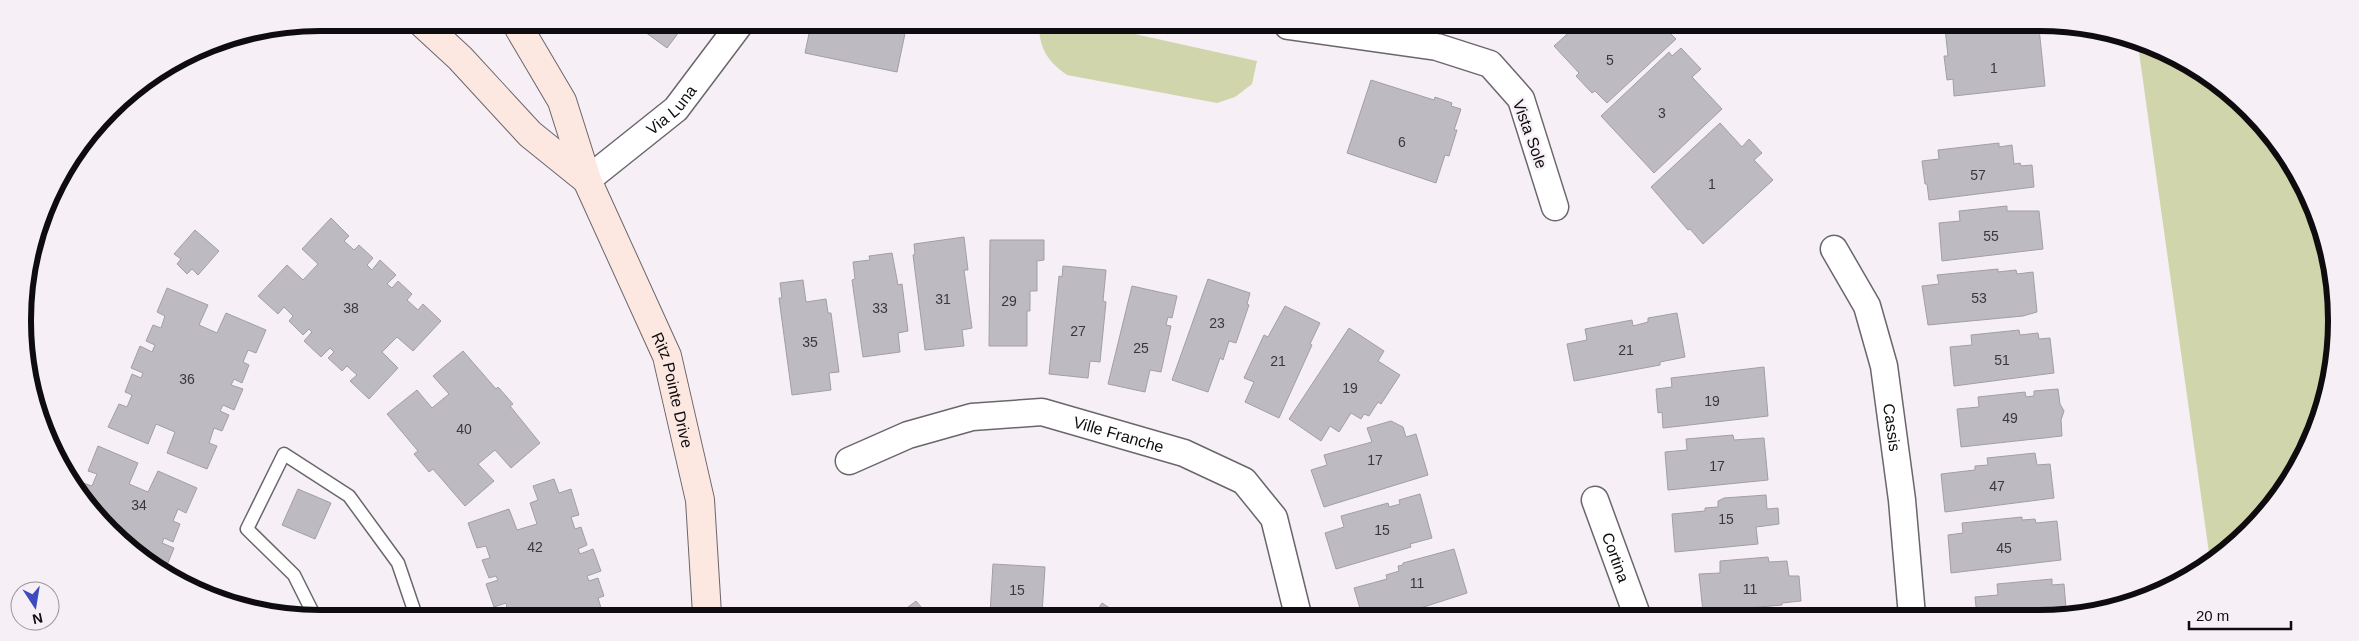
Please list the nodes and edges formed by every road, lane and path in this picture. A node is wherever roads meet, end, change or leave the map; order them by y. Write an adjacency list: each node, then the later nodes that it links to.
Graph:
1 (431, 31): 5 (street, Ritz Pointe Drive)
2 (521, 31): 5 (street, Ritz Pointe Drive)
3 (735, 31): 5 (street, Via Luna)
4 (1323, 31): 6 (street, Vista Sole)
5 (587, 180): 12 (street, Ritz Pointe Drive)
6 (1555, 207)
7 (1834, 249): 15 (street, Cassis)
8 (849, 462): 13 (street, Ville Franche)
9 (1595, 500): 14 (street, Cortina)
10 (311, 610): 11 (lane)
11 (414, 610)
12 (707, 610)
13 (1297, 610)
14 (1634, 610)
15 (1911, 610)

